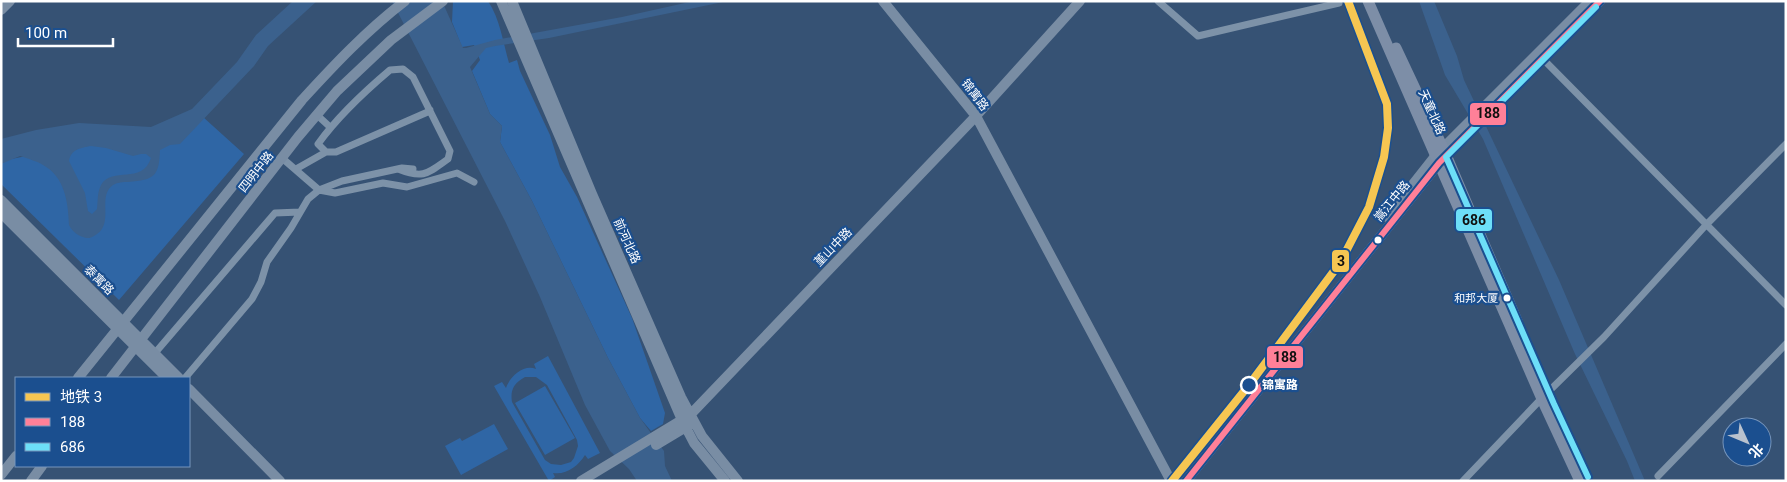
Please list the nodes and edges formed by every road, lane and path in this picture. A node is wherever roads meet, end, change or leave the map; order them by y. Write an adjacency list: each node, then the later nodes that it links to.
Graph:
1 (10, 1): 14 (main road)
2 (405, 1): 35 (main road, 四明中路)
3 (443, 1): 18 (main road, 四明中路)
4 (501, 1): 15 (main road, 前河北路)
5 (512, 1): 15 (main road, 前河北路)
6 (883, 1): 19 (main road, 锦寓路)
7 (1080, 1): 19 (main road, 堇山中路)
8 (1158, 1): 13 (street)
9 (1368, 1): 23 (main road, 天童北路)
10 (1375, 1): 23 (main road)
11 (1590, 1): 16 (main road, 嵩江中路)
12 (1600, 1): 16 (main road, 嵩江中路)
13 (1339, 3)
14 (1, 10)
15 (515, 22): 47 (main road, 前河北路)
16 (1540, 56): 23 (main road, 嵩江中路); 23 (main road, 嵩江中路); 33 (street)
17 (430, 110): 20 (street); 22 (street); 26 (street)
18 (317, 115): 20 (street); 24 (main road, 四明中路)
19 (976, 116): 47 (main road, 堇山中路); 61 (main road, 锦寓路)
20 (330, 127): 22 (street)
21 (1786, 144): 33 (street)
22 (326, 152): 25 (street)
23 (1441, 155): 46 (main road, 天童北路); 62 (main road, 嵩江中路); 63 (main road, 嵩江中路)
24 (282, 158): 25 (street); 36 (main road, 四明中路)
25 (296, 169): 29 (street)
26 (398, 169): 27 (street); 29 (street)
27 (413, 169)
28 (474, 182): 29 (street)
29 (319, 190): 31 (street)
30 (1, 200): 35 (main road, 泰寓路)
31 (300, 212): 38 (street); 43 (street)
32 (1, 213): 35 (main road, 泰寓路)
33 (1706, 225): 34 (street); 46 (street)
34 (1786, 305)
35 (120, 325): 36 (main road, 泰寓路); 39 (main road, 四明中路)
36 (138, 344): 38 (main road, 泰寓路); 40 (main road, 四明中路); 41 (main road, 泰寓路)
37 (1786, 344): 52 (street)
38 (155, 354): 42 (main road, 泰寓路)
39 (79, 377)
40 (112, 377)
41 (166, 377)
42 (178, 377)
43 (186, 377)
44 (190, 389): 56 (main road)
45 (190, 397): 55 (main road)
46 (1547, 397): 53 (main road, 天童北路); 64 (street)
47 (688, 421): 49 (main road, 堇山中路); 59 (main road, 前河北路); 60 (main road, 前河北路)
48 (15, 457): 51 (main road)
49 (616, 464): 57 (main road, 堇山中路); 58 (main road, 堇山中路)
50 (41, 467): 54 (main road)
51 (1, 475)
52 (1658, 476)
53 (1582, 478)
54 (30, 481)
55 (274, 481)
56 (280, 481)
57 (581, 481)
58 (594, 481)
59 (724, 481)
60 (738, 481)
61 (1171, 481)
62 (1179, 481)
63 (1186, 481)
64 (1463, 481)

